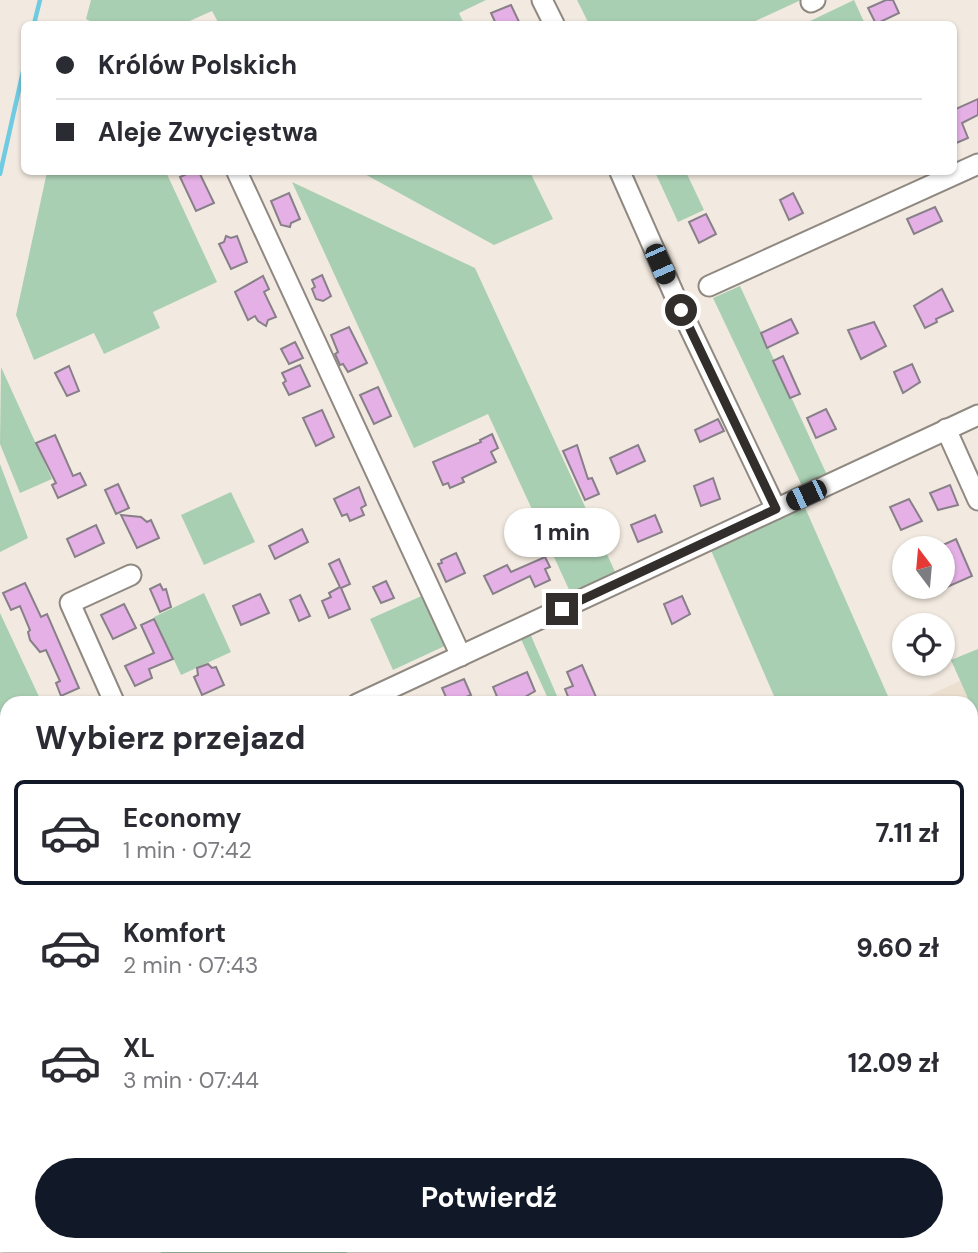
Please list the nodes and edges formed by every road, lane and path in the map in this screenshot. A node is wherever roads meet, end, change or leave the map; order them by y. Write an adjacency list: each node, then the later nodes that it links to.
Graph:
1 (542, 0): 2 (street)
2 (552, 21)
3 (978, 164): 4 (street)
4 (957, 174)
5 (238, 175): 14 (street)
6 (621, 175): 12 (street)
7 (954, 175): 8 (street)
8 (709, 286)
9 (978, 415): 10 (street)
10 (946, 429): 11 (street); 12 (street)
11 (978, 500)
12 (776, 509): 14 (street)
13 (131, 575): 15 (street)
14 (461, 656): 16 (street)
15 (112, 696)
16 (374, 696)

